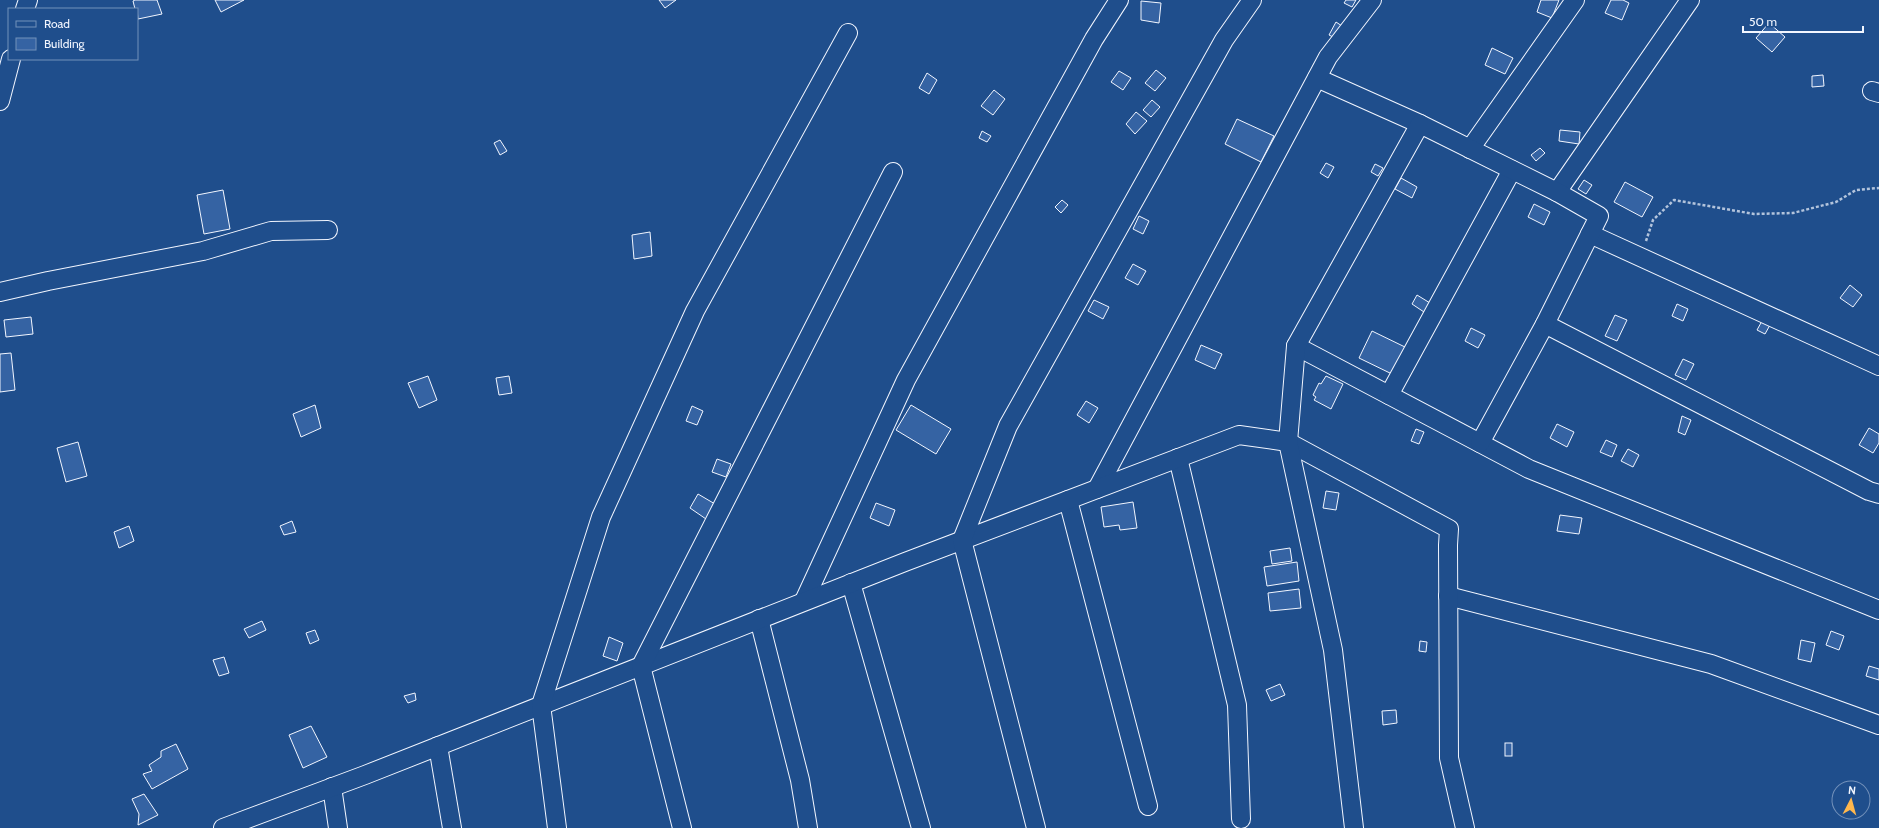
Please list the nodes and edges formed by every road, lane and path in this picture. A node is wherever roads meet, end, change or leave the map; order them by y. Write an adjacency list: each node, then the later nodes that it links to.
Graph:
1 (1118, 0): 33 (street)
2 (1252, 0): 30 (street)
3 (1372, 0): 8 (street)
4 (1575, 0): 11 (street)
5 (1690, 0): 15 (street)
6 (848, 33): 37 (street)
7 (11, 60): 9 (street)
8 (1317, 78): 10 (street); 27 (street)
9 (0, 101)
10 (1420, 124): 11 (street); 21 (street)
11 (1470, 149): 12 (street)
12 (1512, 170): 15 (street); 23 (street)
13 (893, 172): 36 (street)
14 (1879, 188): 18 (path)
15 (1557, 192): 17 (street)
16 (328, 230): 19 (street)
17 (1590, 234): 18 (street); 20 (street)
18 (1641, 256): 22 (street)
19 (0, 292)
20 (1545, 324): 25 (street); 28 (street)
21 (1296, 346): 23 (street); 24 (street)
22 (1879, 366)
23 (1389, 395): 25 (street)
24 (1288, 442): 26 (street); 32 (street); 51 (street)
25 (1480, 443): 34 (street)
26 (1178, 458): 27 (street); 42 (street)
27 (1097, 488): 29 (street)
28 (1879, 494)
29 (1068, 500): 30 (street); 41 (street)
30 (962, 540): 31 (street); 50 (street)
31 (851, 583): 33 (street); 49 (street)
32 (1448, 596): 38 (street); 52 (street)
33 (804, 601): 35 (street)
34 (1879, 610)
35 (759, 619): 36 (street); 48 (street)
36 (641, 666): 37 (street); 47 (street)
37 (541, 705): 39 (street); 46 (street)
38 (1879, 725)
39 (438, 746): 40 (street); 45 (street)
40 (332, 787): 43 (street); 44 (street)
41 (1148, 806)
42 (1241, 819)
43 (223, 828)
44 (338, 828)
45 (452, 828)
46 (557, 828)
47 (682, 828)
48 (808, 828)
49 (921, 828)
50 (1036, 828)
51 (1354, 828)
52 (1466, 828)

